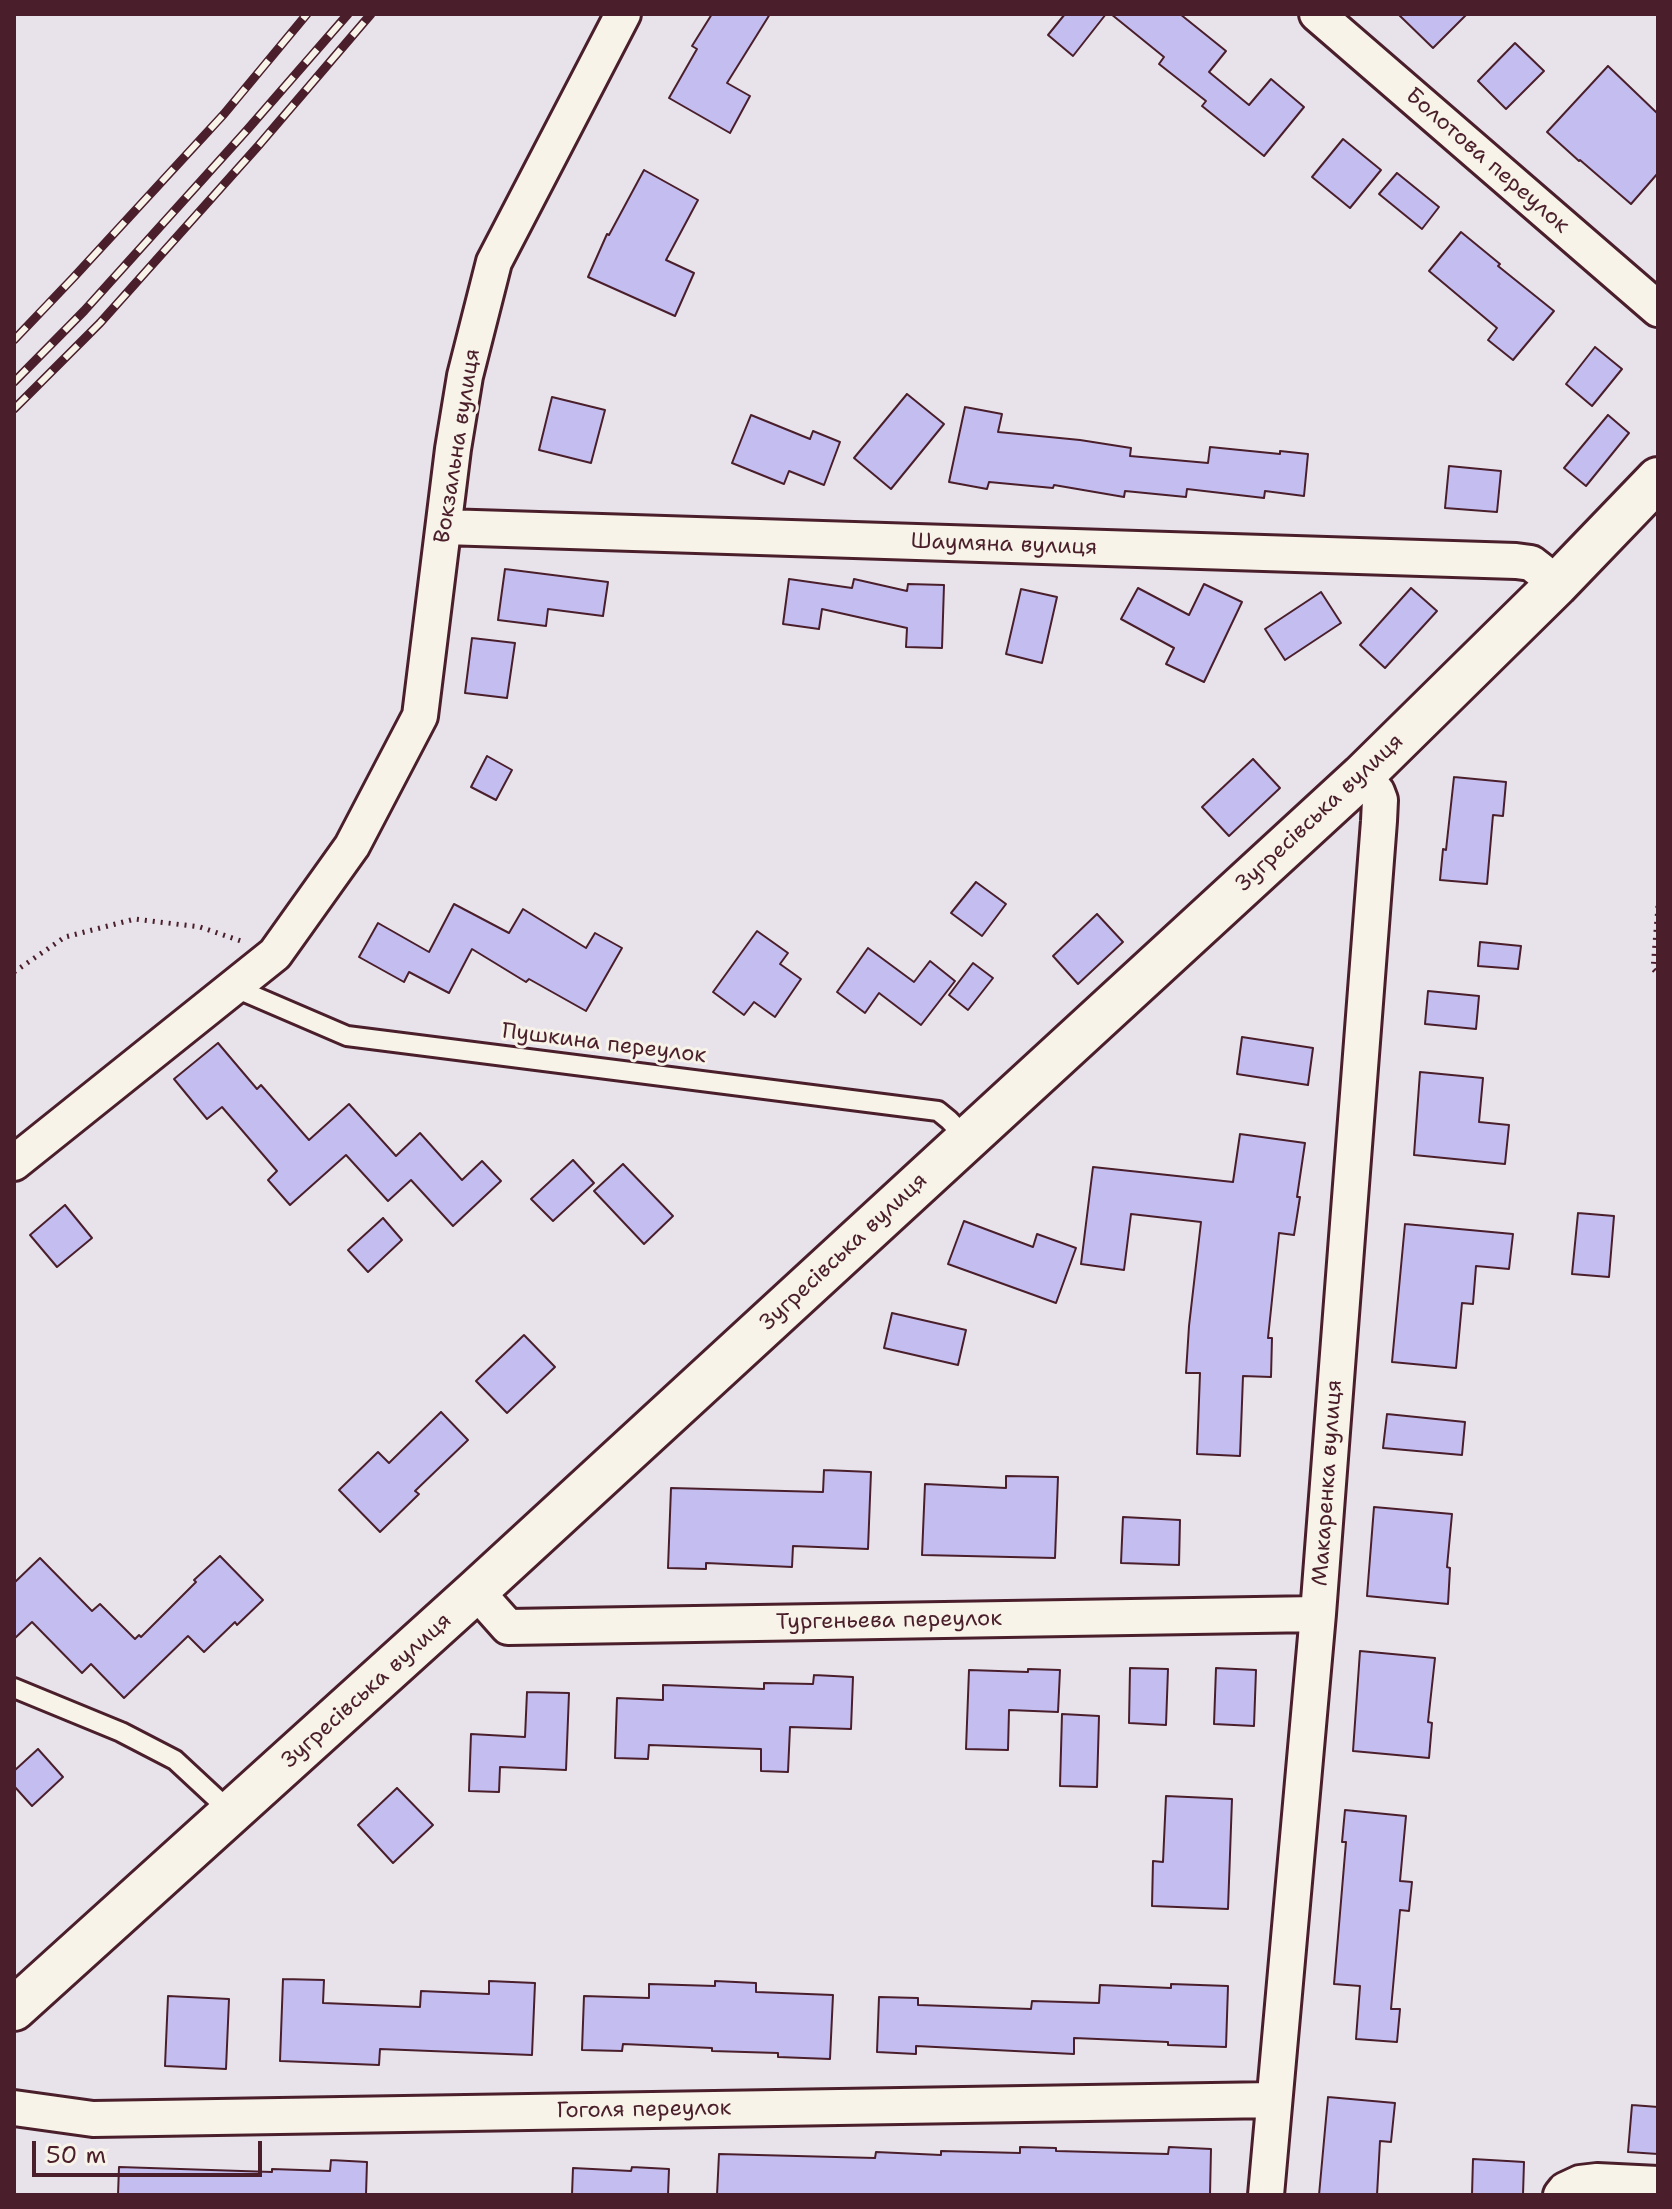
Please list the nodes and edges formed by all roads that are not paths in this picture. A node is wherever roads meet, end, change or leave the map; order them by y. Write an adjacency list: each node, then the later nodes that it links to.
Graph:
1 (623, 14): 5 (street, Вокзальна вулиця)
2 (1317, 14): 3 (street, Болотова переулок)
3 (1658, 309)
4 (1656, 487): 6 (street, Зугресівська вулиця)
5 (444, 527): 6 (street, Шаумяна вулиця); 8 (street, Вокзальна вулиця)
6 (1556, 585): 7 (street, Зугресівська вулиця)
7 (1362, 776): 9 (street, Зугресівська вулиця); 12 (street, Макаренка вулиця)
8 (233, 987): 9 (lane, Пушкина переулок); 10 (street, Вокзальна вулиця)
9 (967, 1139): 11 (street, Зугресівська вулиця)
10 (14, 1163)
11 (476, 1591): 12 (street, Тургеньева переулок); 14 (street, Зугресівська вулиця)
12 (1318, 1614): 16 (street, Макаренка вулиця)
13 (14, 1688): 14 (lane)
14 (232, 1813): 15 (street, Зугресівська вулиця)
15 (14, 2009)
16 (1274, 2100): 17 (street, Гоголя переулок); 19 (street, Макаренка вулиця)
17 (14, 2108)
18 (1658, 2184): 20 (street)
19 (1266, 2195)
20 (1561, 2195)

